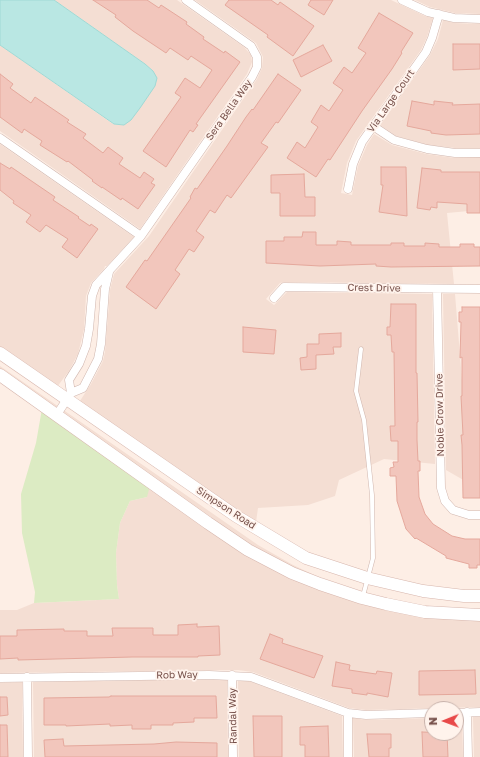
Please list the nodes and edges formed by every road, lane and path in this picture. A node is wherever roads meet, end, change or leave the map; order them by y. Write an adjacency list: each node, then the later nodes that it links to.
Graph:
1 (186, 0): 9 (street, Sera Bella Way)
2 (402, 0): 3 (street)
3 (439, 14): 4 (street); 5 (street, Via Large Court)
4 (480, 19)
5 (373, 126): 7 (street); 8 (street, Via Large Court)
6 (0, 138): 9 (street)
7 (480, 152)
8 (348, 189)
9 (141, 236): 10 (street, Sera Bella Way)
10 (109, 272): 17 (street, Sera Bella Way); 17 (street, Sera Bella Way)
11 (437, 289): 12 (street, Crest Drive); 13 (street, Crest Drive); 19 (street, Noble Crow Drive)
12 (480, 289)
13 (274, 298)
14 (361, 349): 20 (lane)
15 (0, 353): 17 (main road, Simpson Road)
16 (0, 375): 18 (main road)
17 (69, 396): 18 (street, Sera Bella Way); 20 (main road, Simpson Road)
18 (56, 416): 22 (main road)
19 (480, 515)
20 (367, 578): 21 (main road, Simpson Road); 22 (lane)
21 (480, 596)
22 (362, 598): 23 (main road)
23 (480, 615)
24 (232, 675): 25 (street, Rob Way); 30 (street, Rob Way); 33 (street, Randal Way)
25 (27, 677): 26 (street, Rob Way); 32 (street)
26 (0, 678)
27 (464, 712): 28 (street)
28 (467, 712): 29 (street); 35 (street)
29 (480, 712)
30 (348, 713): 31 (street, Rob Way); 34 (street)
31 (424, 713)
32 (28, 757)
33 (233, 757)
34 (348, 757)
35 (468, 757)

